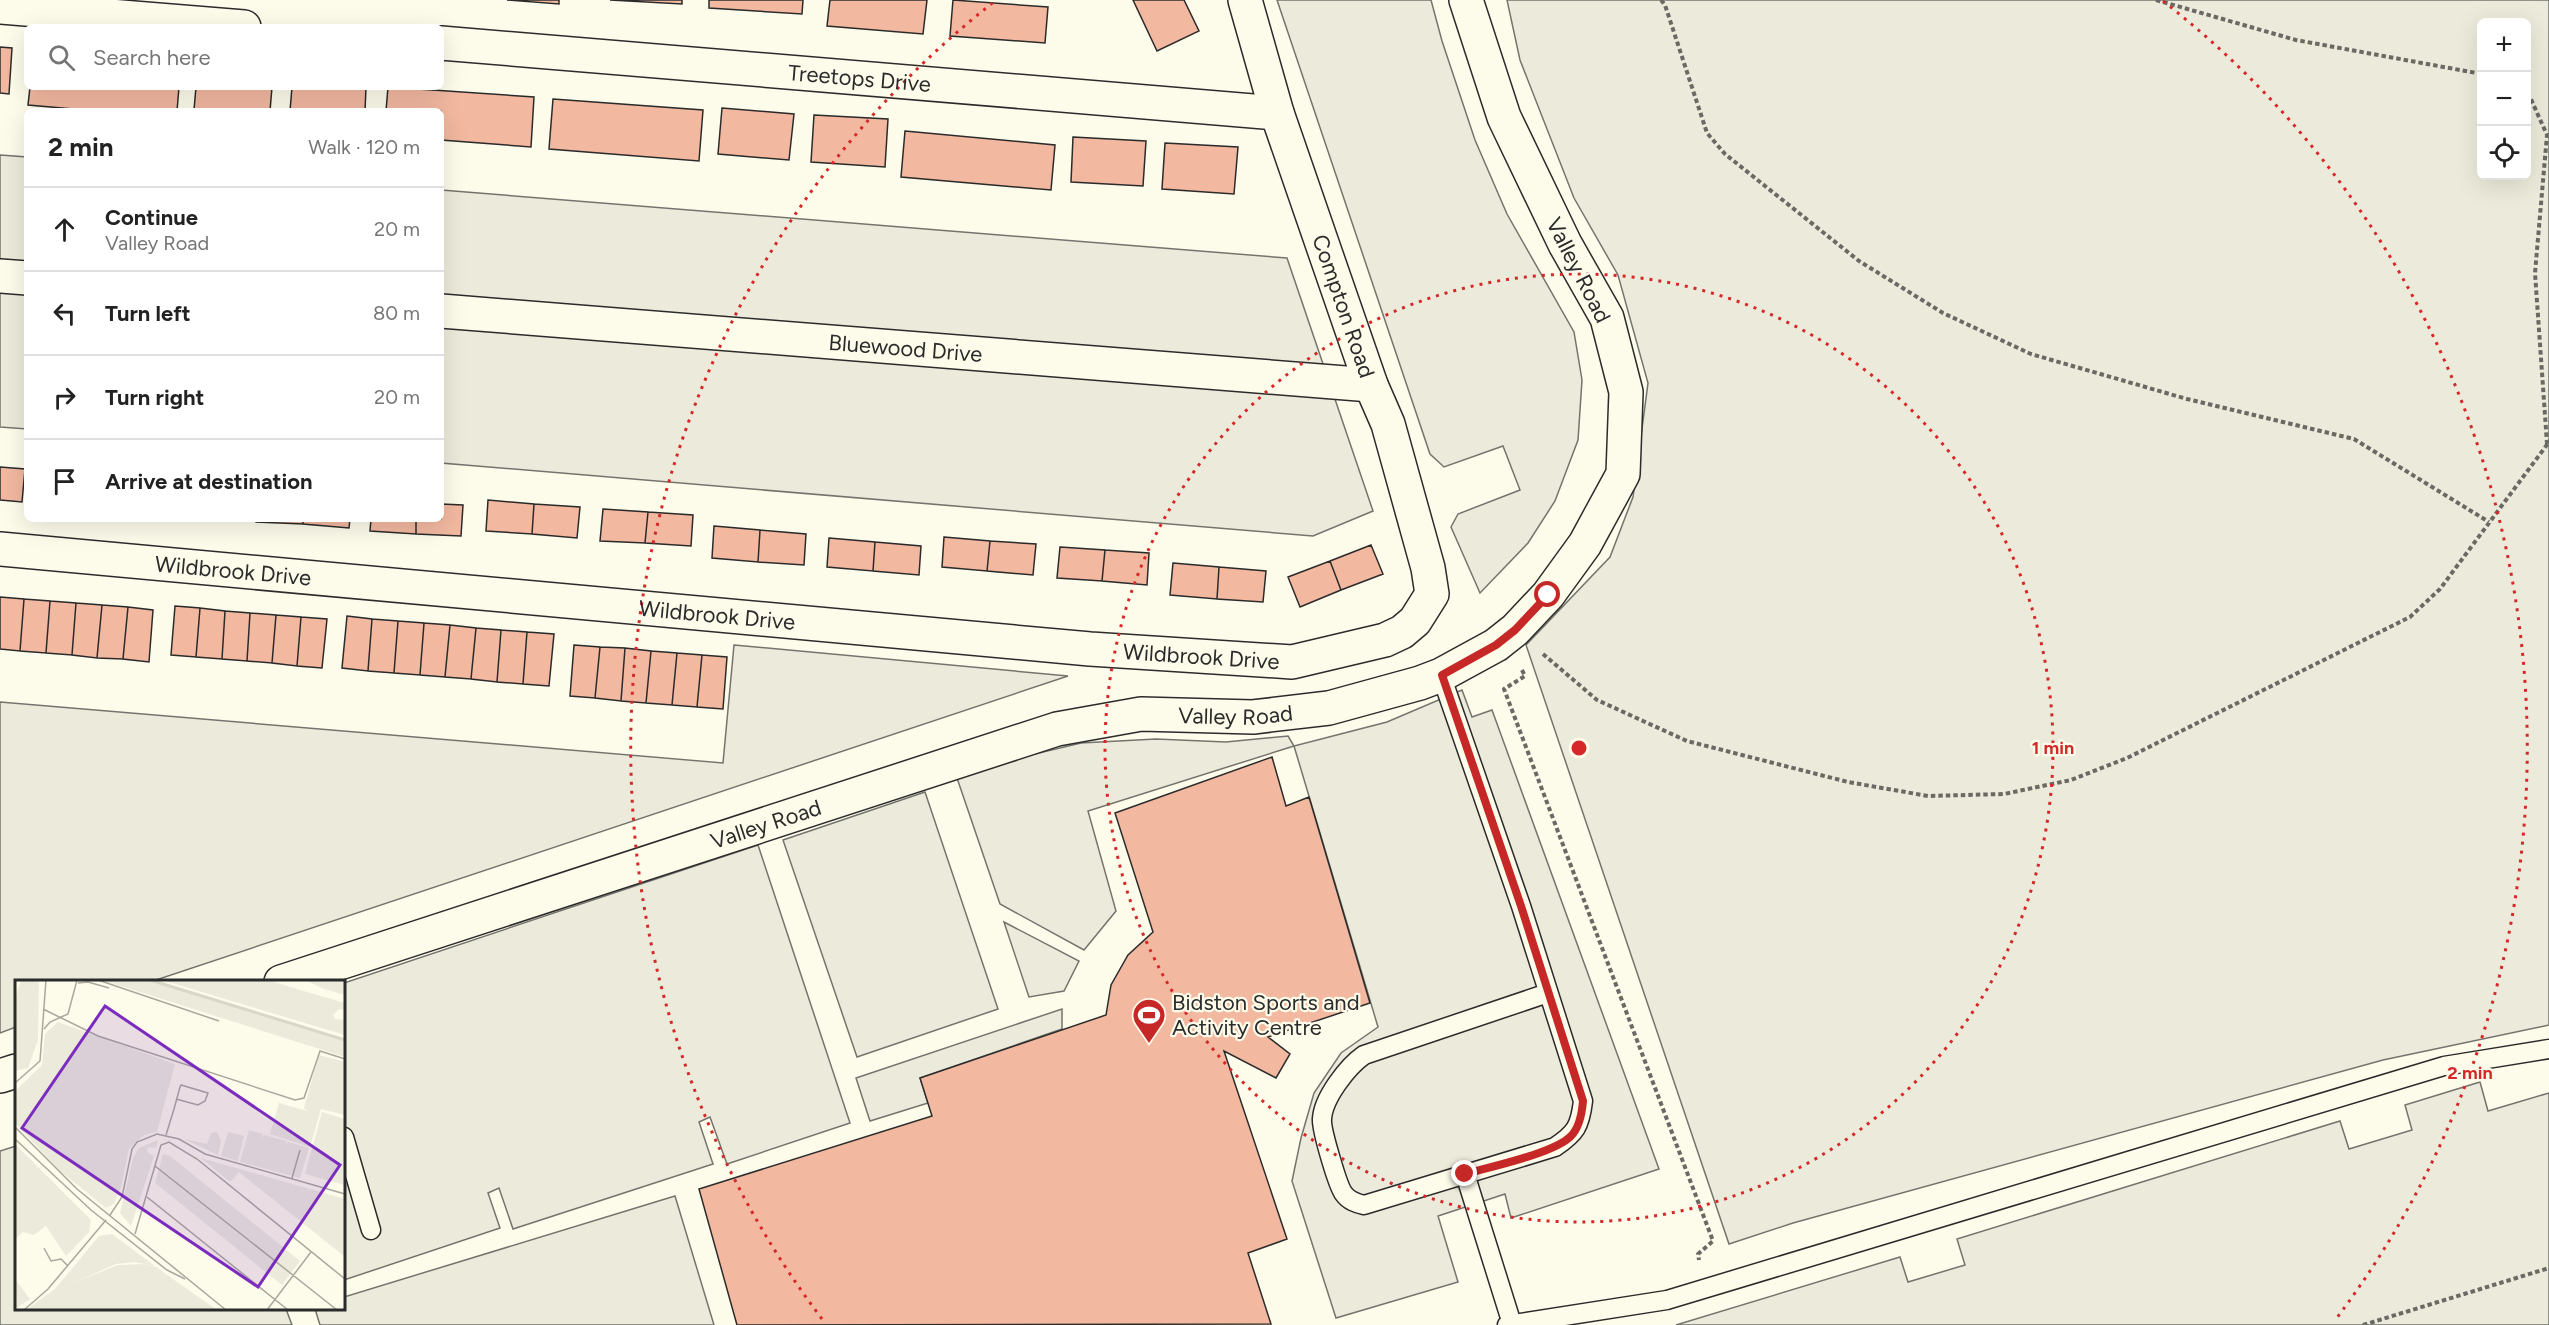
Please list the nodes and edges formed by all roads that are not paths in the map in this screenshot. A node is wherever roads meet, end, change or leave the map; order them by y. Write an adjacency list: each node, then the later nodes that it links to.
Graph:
1 (1245, 0): 6 (street, Compton Road)
2 (1466, 0): 13 (street, Valley Road)
3 (0, 7): 4 (street)
4 (207, 24)
5 (444, 43): 6 (street, Treetops Drive)
6 (1277, 113): 10 (street, Compton Road)
7 (0, 276): 8 (street)
8 (24, 278)
9 (444, 311): 10 (street, Bluewood Drive)
10 (1371, 385): 12 (street, Compton Road)
11 (0, 549): 12 (street, Wildbrook Drive)
12 (1423, 610)
13 (1442, 675): 14 (street, Valley Road); 15 (lane)
14 (288, 980)
15 (1548, 993): 20 (lane); 20 (lane)
16 (2549, 1049): 22 (lane)
17 (15, 1071): 18 (street)
18 (0, 1076)
19 (345, 1140): 21 (lane)
20 (1465, 1174): 22 (lane)
21 (371, 1230)
22 (1509, 1324)

